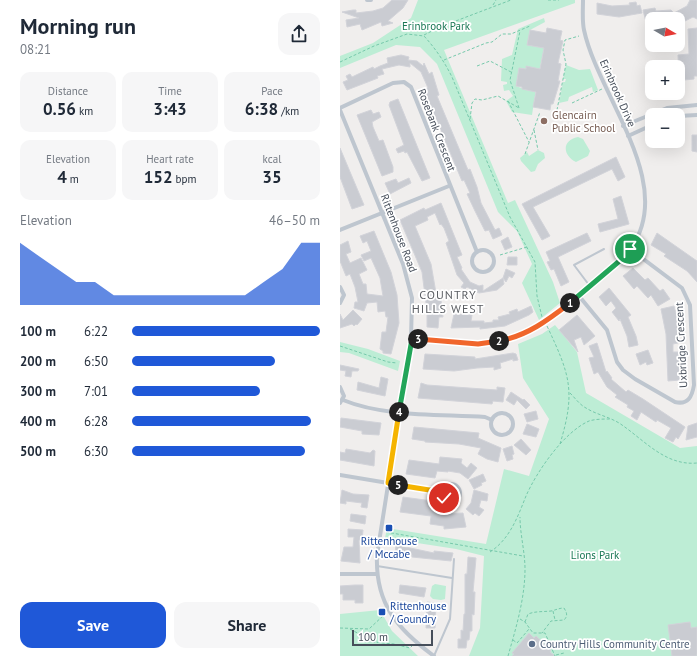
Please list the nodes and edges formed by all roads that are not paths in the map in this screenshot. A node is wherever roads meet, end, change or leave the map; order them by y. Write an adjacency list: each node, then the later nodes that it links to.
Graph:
1 (367, 0): 2 (street)
2 (371, 0)
3 (583, 0): 9 (street, Erinbrook Drive)
4 (697, 105): 5 (street)
5 (675, 106): 9 (street)
6 (340, 109): 12 (street, Rosebank Crescent); 13 (street, Rittenhouse Road)
7 (697, 115): 8 (street)
8 (685, 116)
9 (623, 126): 11 (street, Erinbrook Drive)
10 (645, 128): 11 (street)
11 (628, 136): 16 (street, Erinbrook Drive)
12 (449, 186): 13 (street, Rosebank Crescent); 17 (street)
13 (382, 212): 14 (street, Rosebank Crescent); 22 (street, Rittenhouse Road)
14 (340, 230)
15 (604, 249): 18 (lane)
16 (630, 249): 18 (street, Erinbrook Drive); 20 (street, Uxbridge Crescent)
17 (477, 252): 17 (street)
18 (590, 286): 20 (street, Erinbrook Drive)
19 (340, 287): 21 (street)
20 (579, 296): 22 (street, Erinbrook Drive)
21 (340, 303)
22 (412, 339): 25 (street, Rittenhouse Road)
23 (340, 388): 24 (street)
24 (341, 402): 25 (street)
25 (399, 411): 26 (street); 28 (street, Rittenhouse Road)
26 (492, 420): 26 (street)
27 (340, 475): 28 (street)
28 (388, 483): 29 (street); 31 (street, Rittenhouse Road)
29 (442, 492): 29 (street)
30 (454, 559): 34 (lane)
31 (376, 566): 33 (street, Rittenhouse Road); 34 (lane)
32 (340, 574): 33 (street)
33 (377, 574): 35 (street, Rittenhouse Road)
34 (453, 578): 35 (lane)
35 (434, 656)

